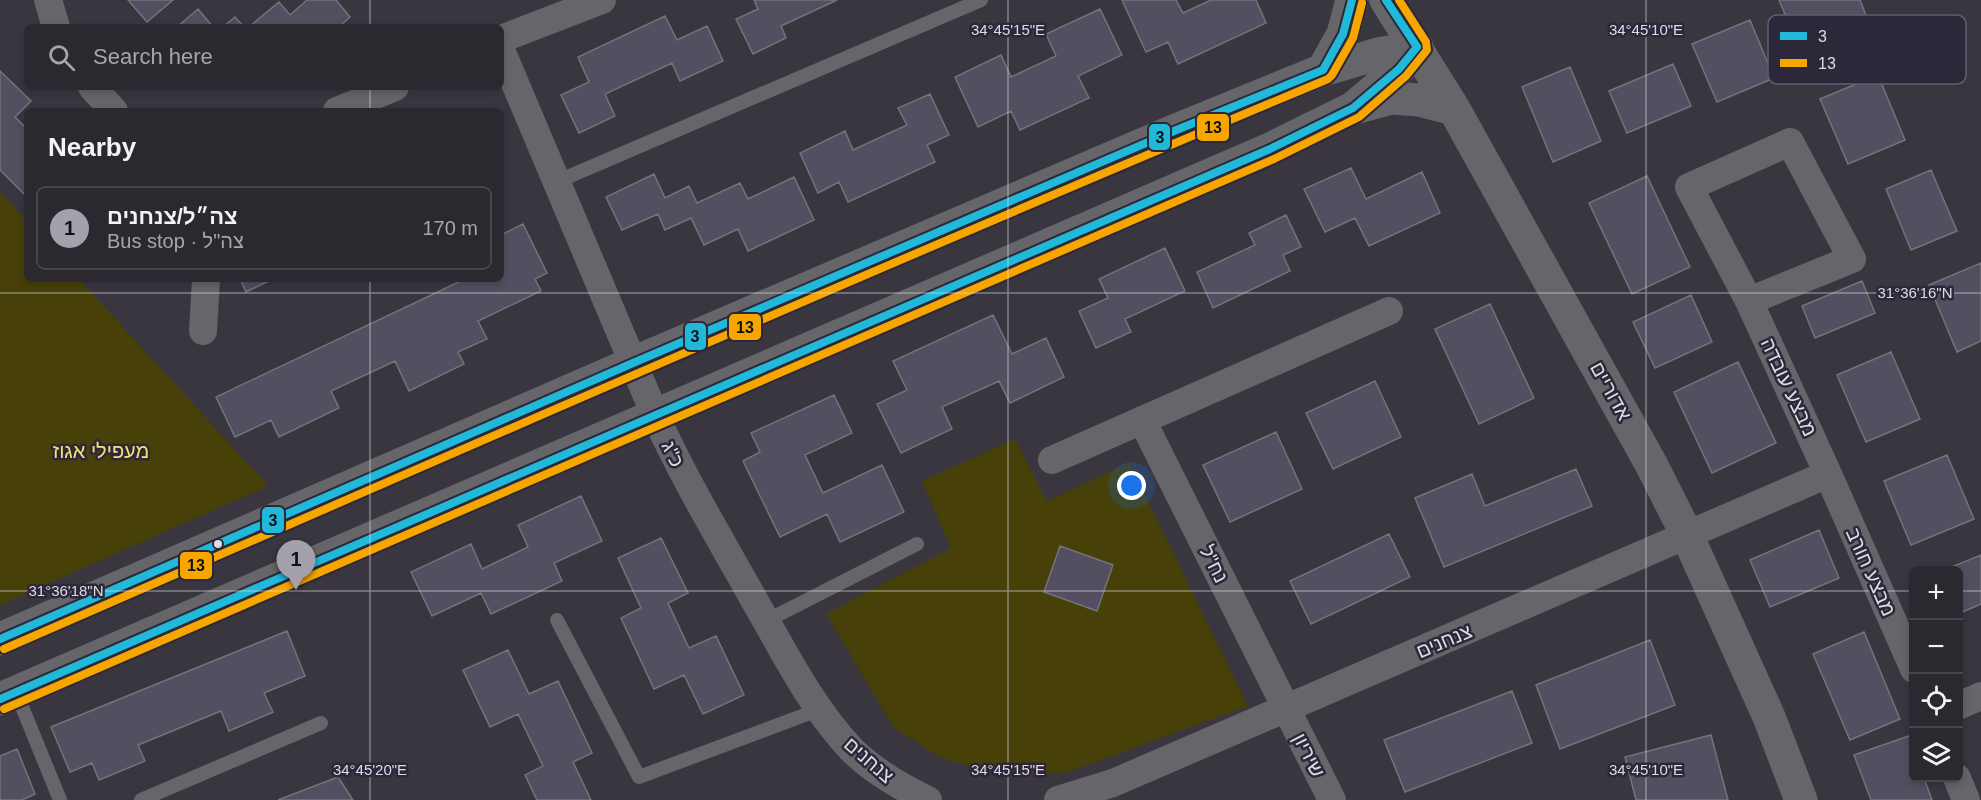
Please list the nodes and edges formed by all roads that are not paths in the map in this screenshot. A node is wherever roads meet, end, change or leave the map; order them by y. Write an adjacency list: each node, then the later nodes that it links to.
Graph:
1 (48, 0): 6 (street)
2 (602, 0): 7 (street)
3 (981, 0): 17 (lane)
4 (1352, 0): 10 (street)
5 (1386, 0): 8 (street, אדוריים)
6 (55, 24)
7 (504, 38)
8 (1417, 47): 10 (street); 15 (street); 16 (street, אדוריים)
9 (504, 57): 17 (street, כ"ג)
10 (1323, 70): 22 (street)
11 (95, 90): 13 (street)
12 (388, 90): 14 (street)
13 (111, 108)
14 (344, 108)
15 (1353, 108): 16 (street); 23 (street)
16 (1454, 109): 27 (street, אדוריים)
17 (556, 182): 22 (street, כ"ג)
18 (206, 282): 21 (street)
19 (1749, 301): 19 (street, מבצע עובדה); 26 (street, מבצע עובדה)
20 (1389, 311): 24 (street)
21 (203, 331)
22 (633, 363): 23 (street, כ"ג); 31 (street)
23 (655, 416): 30 (street, כ"ג); 33 (street)
24 (1142, 420): 25 (street); 36 (street, נח"ל)
25 (1052, 460)
26 (1828, 474): 27 (street, צנחנים); 32 (street, מבצע חורב)
27 (1687, 535): 36 (street, צנחנים); 45 (street, אדוריים)
28 (917, 544): 30 (lane)
29 (557, 620): 37 (lane)
30 (766, 621): 37 (street, כ"ג)
31 (0, 639)
32 (1909, 658)
33 (8, 696): 40 (lane)
34 (1981, 696): 35 (street)
35 (1963, 704)
36 (1286, 709): 43 (street, צנחנים); 44 (street, שיריון)
37 (818, 710): 42 (street, צנחנים)
38 (321, 723): 41 (lane)
39 (1959, 782): 46 (street)
40 (60, 800)
41 (141, 800)
42 (928, 800)
43 (1058, 800)
44 (1332, 800)
45 (1800, 800)
46 (1966, 800)

